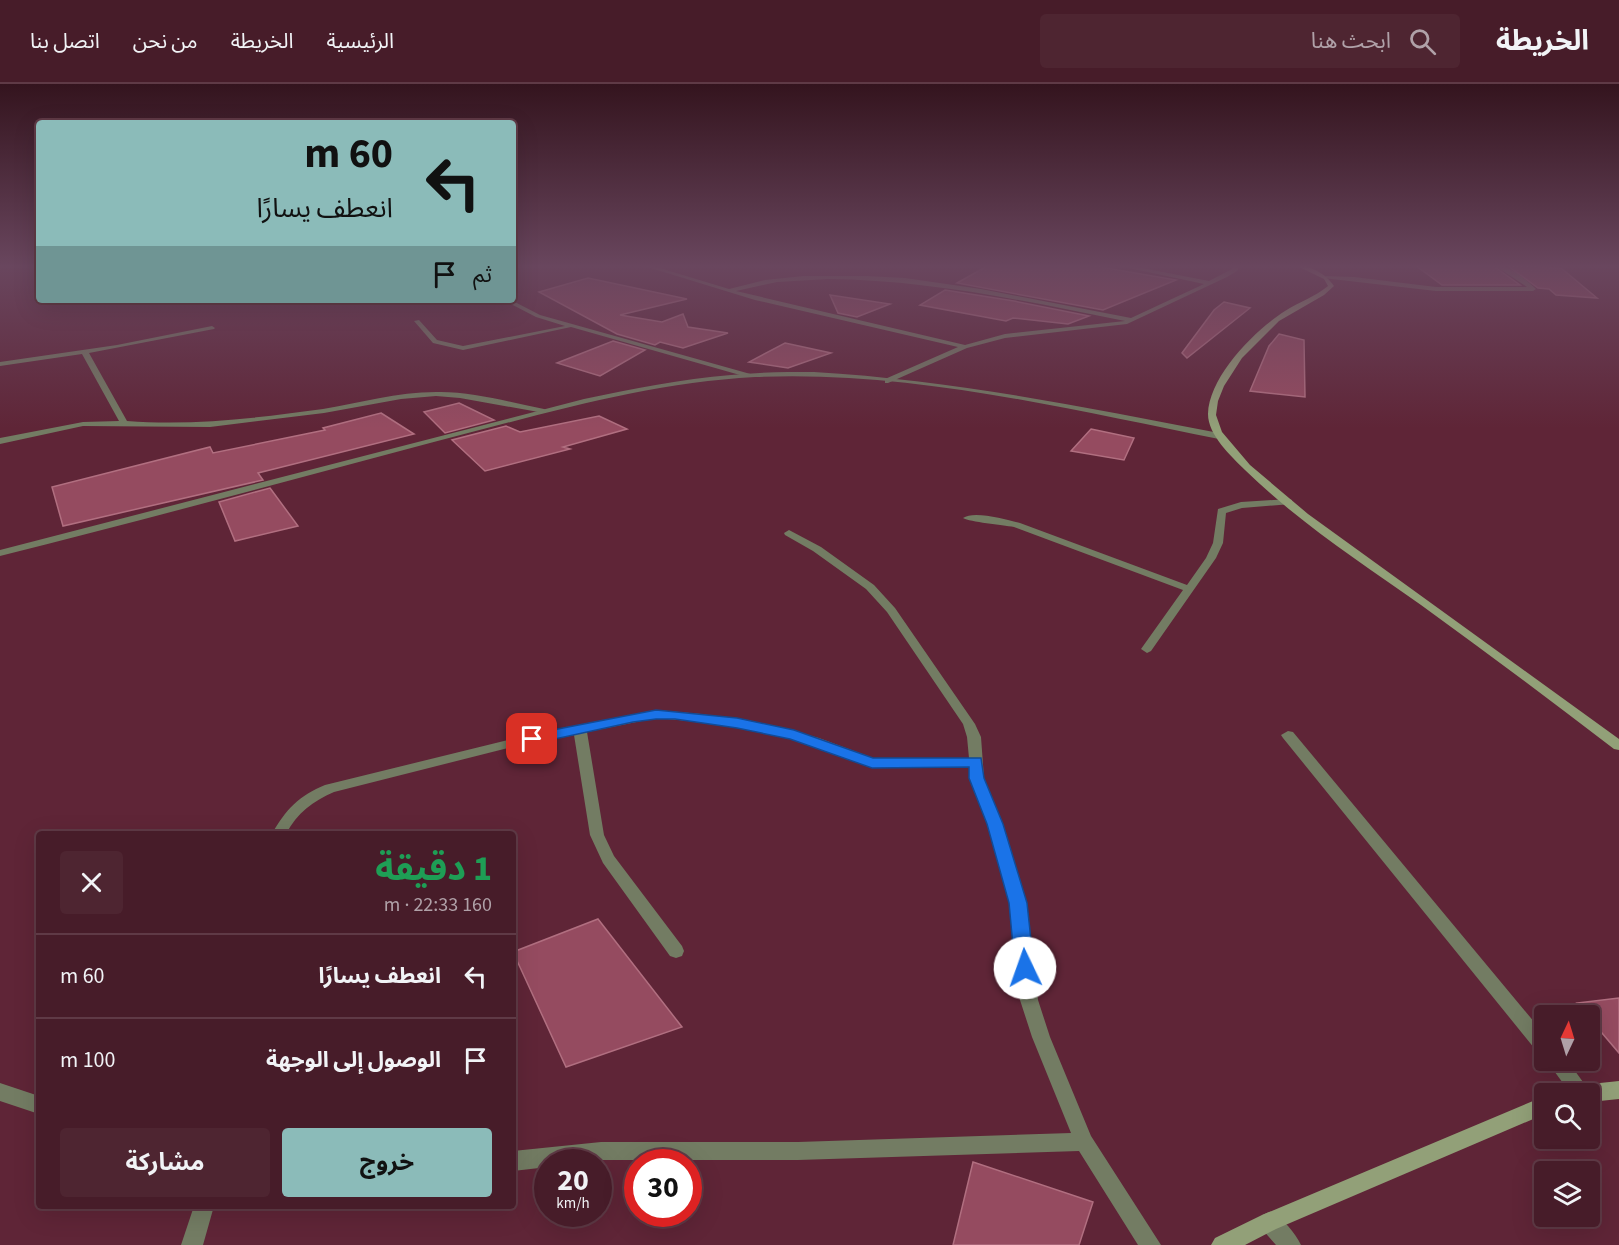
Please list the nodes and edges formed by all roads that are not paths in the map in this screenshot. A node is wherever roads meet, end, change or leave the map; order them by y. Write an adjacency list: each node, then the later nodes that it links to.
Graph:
1 (548, 319): 7 (street)
2 (847, 319): 9 (street)
3 (1128, 319): 5 (street)
4 (1278, 319): 16 (main road)
5 (1132, 320): 9 (street)
6 (417, 321): 7 (street)
7 (574, 327): 12 (street)
8 (212, 328): 10 (street)
9 (965, 347): 13 (street)
10 (84, 351): 11 (street); 15 (street)
11 (0, 364)
12 (750, 375): 13 (street); 14 (street)
13 (888, 381): 16 (street)
14 (544, 411): 15 (street); 21 (street)
15 (124, 423): 17 (street)
16 (1219, 436): 18 (main road)
17 (0, 441)
18 (1289, 502): 22 (street); 26 (main road)
19 (968, 518): 22 (street)
20 (789, 533): 27 (street)
21 (0, 553)
22 (1188, 590): 23 (street)
23 (1146, 649)
24 (580, 729): 27 (street); 28 (street); 29 (street)
25 (1288, 735): 30 (street)
26 (1619, 746)
27 (976, 762): 38 (street)
28 (280, 831)
29 (676, 951)
30 (1534, 1035)
31 (1564, 1071): 32 (street)
32 (1574, 1083)
33 (1619, 1090): 35 (main road)
34 (0, 1092): 36 (street)
35 (1600, 1092)
36 (36, 1104)
37 (1534, 1110): 41 (main road)
38 (1084, 1142): 39 (street); 43 (street)
39 (516, 1161)
40 (206, 1209): 42 (street)
41 (1269, 1222): 44 (main road); 45 (street)
42 (192, 1245)
43 (1150, 1245)
44 (1221, 1245)
45 (1290, 1245)

